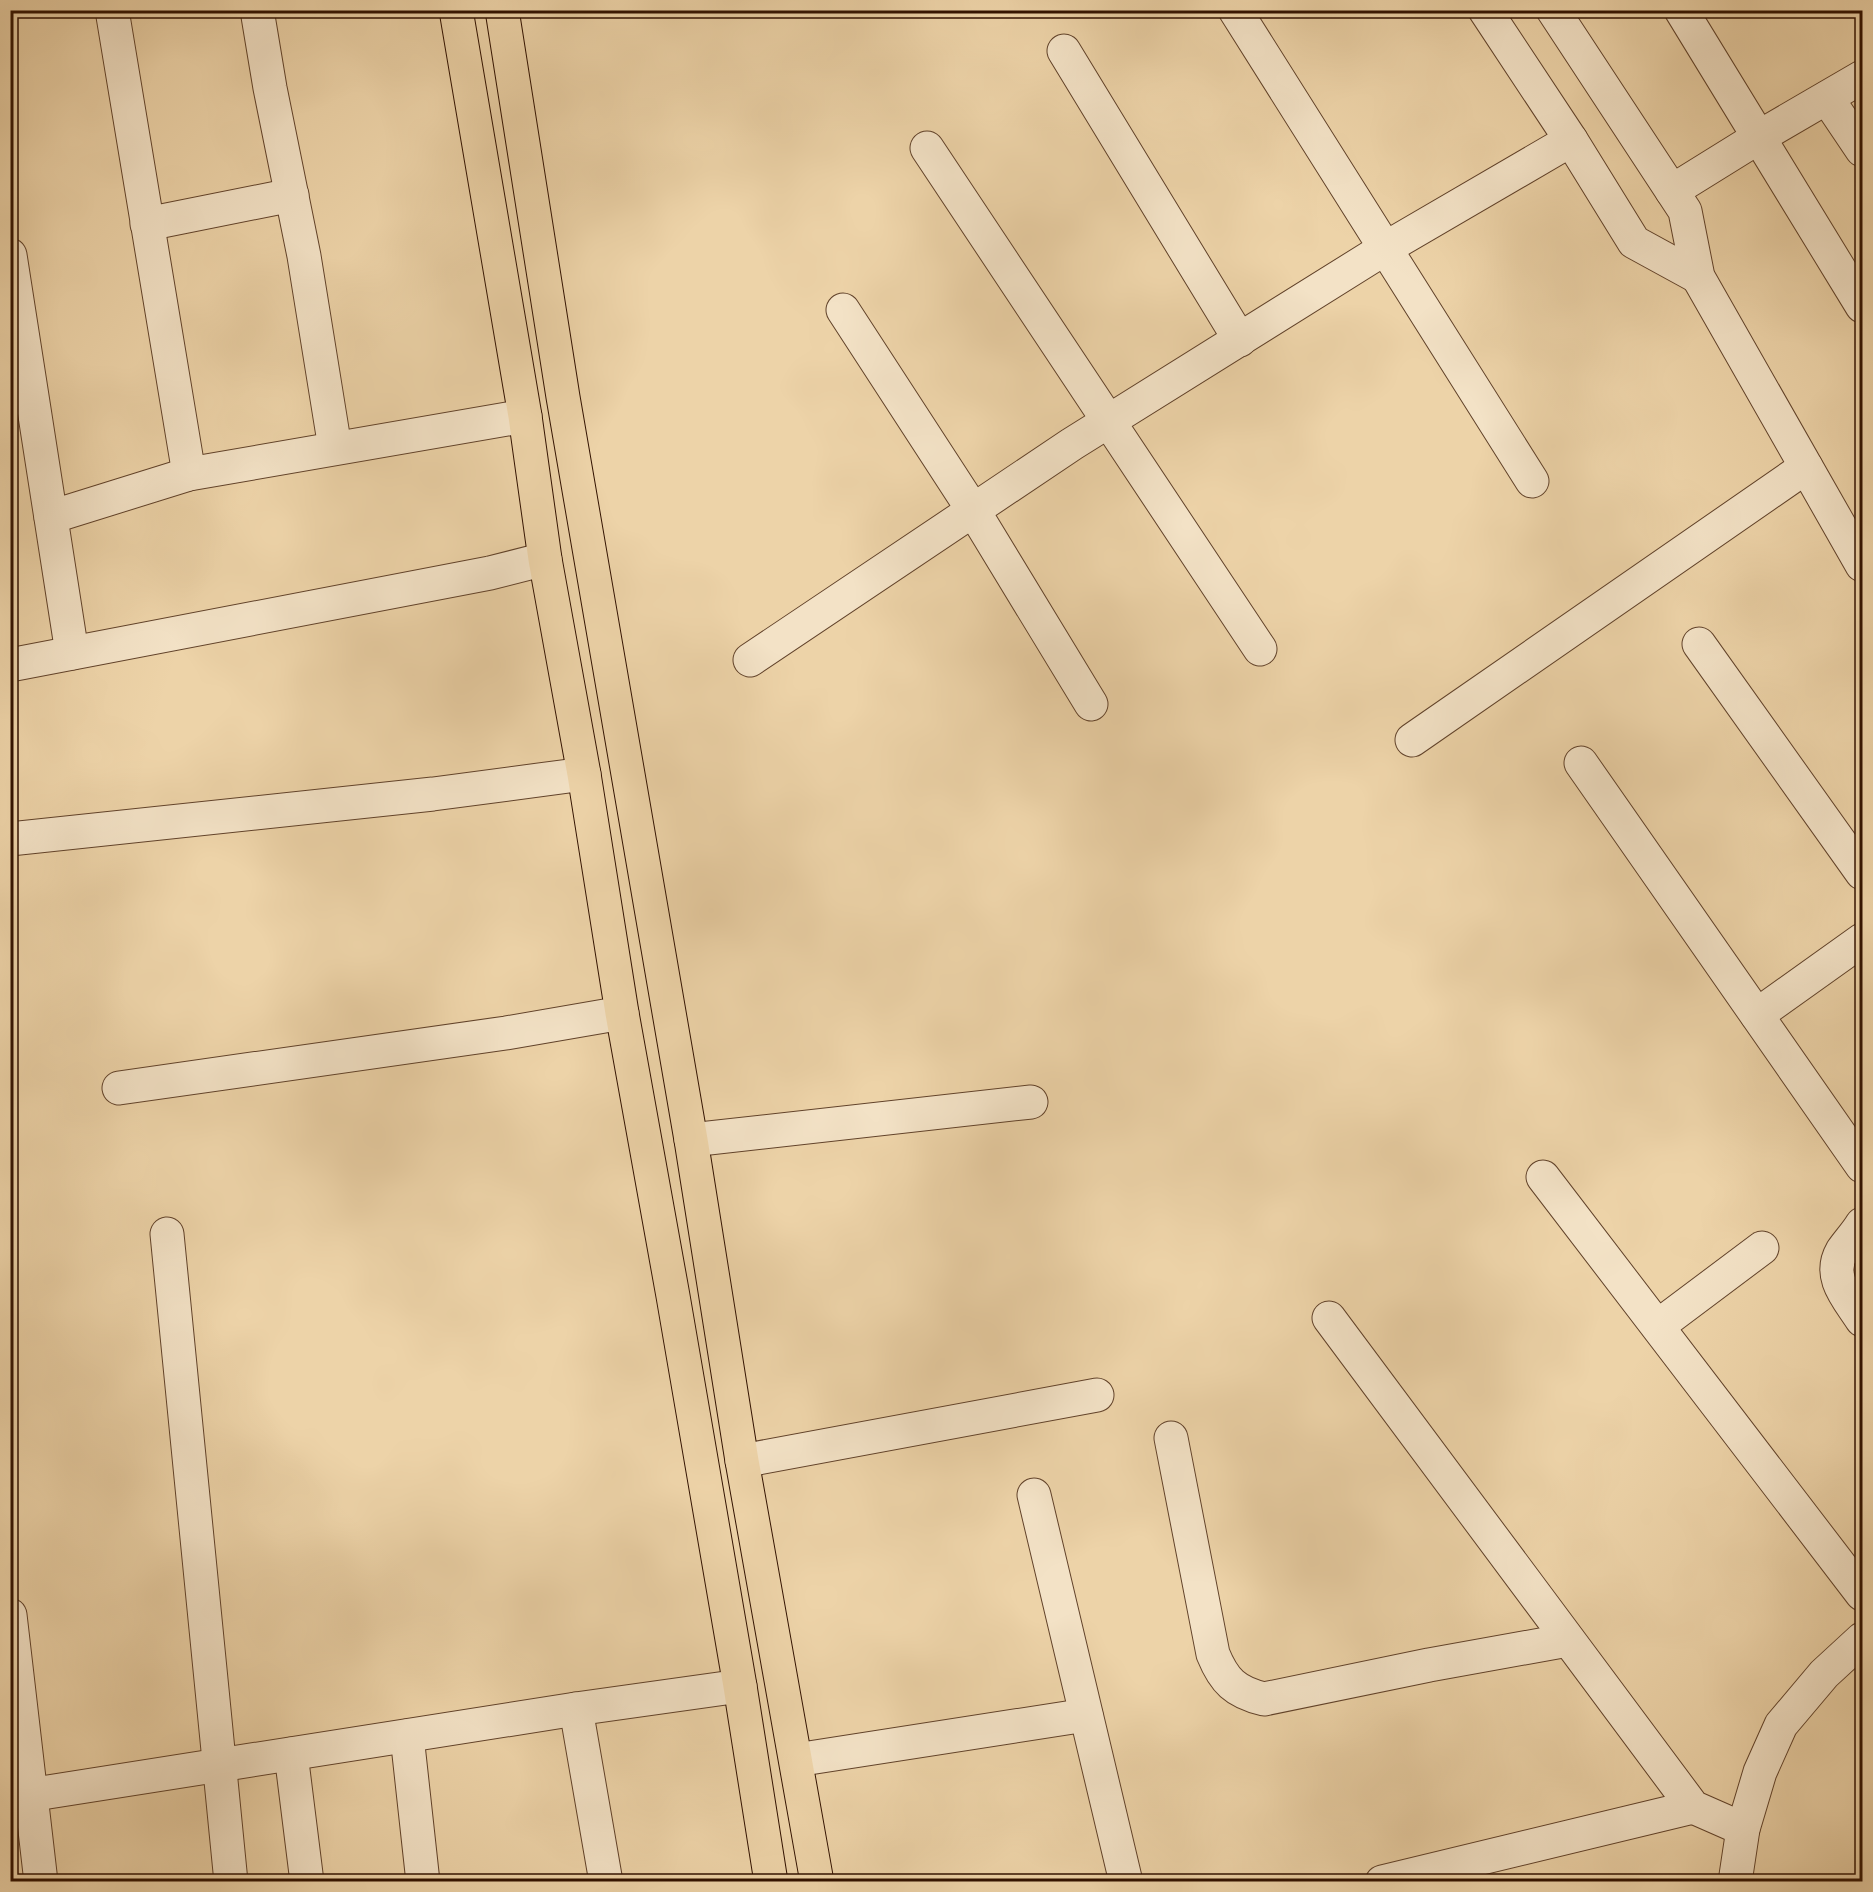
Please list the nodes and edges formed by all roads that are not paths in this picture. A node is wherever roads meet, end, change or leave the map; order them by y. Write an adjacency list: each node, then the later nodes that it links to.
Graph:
1 (112, 10): 18 (street)
2 (257, 10): 17 (street)
3 (456, 10): 25 (main road)
4 (502, 10): 51 (main road)
5 (1235, 10): 19 (street)
6 (1485, 10): 13 (street)
7 (1553, 10): 16 (street)
8 (1681, 10): 12 (street)
9 (1064, 51): 24 (street)
10 (1863, 77): 11 (street)
11 (1827, 98): 12 (street); 15 (street)
12 (1759, 137): 16 (street); 22 (street)
13 (1572, 141): 19 (street); 21 (street)
14 (927, 148): 26 (street)
15 (1863, 150)
16 (1672, 191): 21 (street)
17 (292, 195): 18 (street); 27 (street)
18 (147, 224): 29 (street)
19 (1384, 249): 24 (street); 30 (street)
20 (10, 255): 32 (street)
21 (1698, 277): 28 (street)
22 (1863, 306)
23 (843, 310): 31 (street)
24 (1240, 340): 26 (street)
25 (525, 416): 27 (street); 33 (main road)
26 (1108, 421): 31 (street); 36 (street)
27 (335, 448): 29 (street)
28 (1806, 467): 34 (street); 41 (street)
29 (189, 474): 32 (street)
30 (1532, 481)
31 (973, 510): 38 (street); 40 (street)
32 (51, 517): 37 (street)
33 (545, 559): 37 (street); 43 (main road)
34 (1862, 564)
35 (1699, 644): 45 (street)
36 (1260, 649)
37 (72, 653): 39 (street)
38 (750, 660)
39 (10, 665)
40 (1091, 704)
41 (1412, 740)
42 (1581, 763): 48 (street)
43 (584, 774): 44 (street); 47 (main road)
44 (10, 839)
45 (1863, 873)
46 (1863, 940): 48 (street)
47 (622, 1013): 49 (street); 68 (main road)
48 (1757, 1015): 52 (street)
49 (119, 1088)
50 (1030, 1102): 51 (street)
51 (691, 1140): 62 (main road)
52 (1863, 1166)
53 (1543, 1177): 59 (street)
54 (1863, 1224): 58 (street)
55 (167, 1234): 74 (street)
56 (1762, 1248): 59 (street)
57 (1329, 1318): 67 (street)
58 (1863, 1320)
59 (1658, 1326): 64 (street)
60 (1097, 1395): 62 (street)
61 (1170, 1438): 67 (street)
62 (742, 1461): 73 (main road)
63 (1034, 1495): 70 (street)
64 (1863, 1594)
65 (10, 1615): 75 (street)
66 (1863, 1639): 77 (street)
67 (1568, 1640): 76 (street)
68 (740, 1686): 69 (street); 83 (main road)
69 (576, 1709): 71 (street); 82 (street)
70 (1086, 1715): 73 (street); 85 (street)
71 (407, 1736): 72 (street); 81 (street)
72 (291, 1754): 74 (street); 80 (street)
73 (796, 1760): 84 (main road)
74 (219, 1766): 75 (street); 79 (street)
75 (21, 1797): 78 (street)
76 (1693, 1807): 77 (street); 86 (street)
77 (1743, 1829): 87 (street)
78 (41, 1881)
79 (231, 1881)
80 (307, 1881)
81 (423, 1881)
82 (606, 1881)
83 (771, 1881)
84 (817, 1881)
85 (1126, 1881)
86 (1382, 1881)
87 (1734, 1881)

